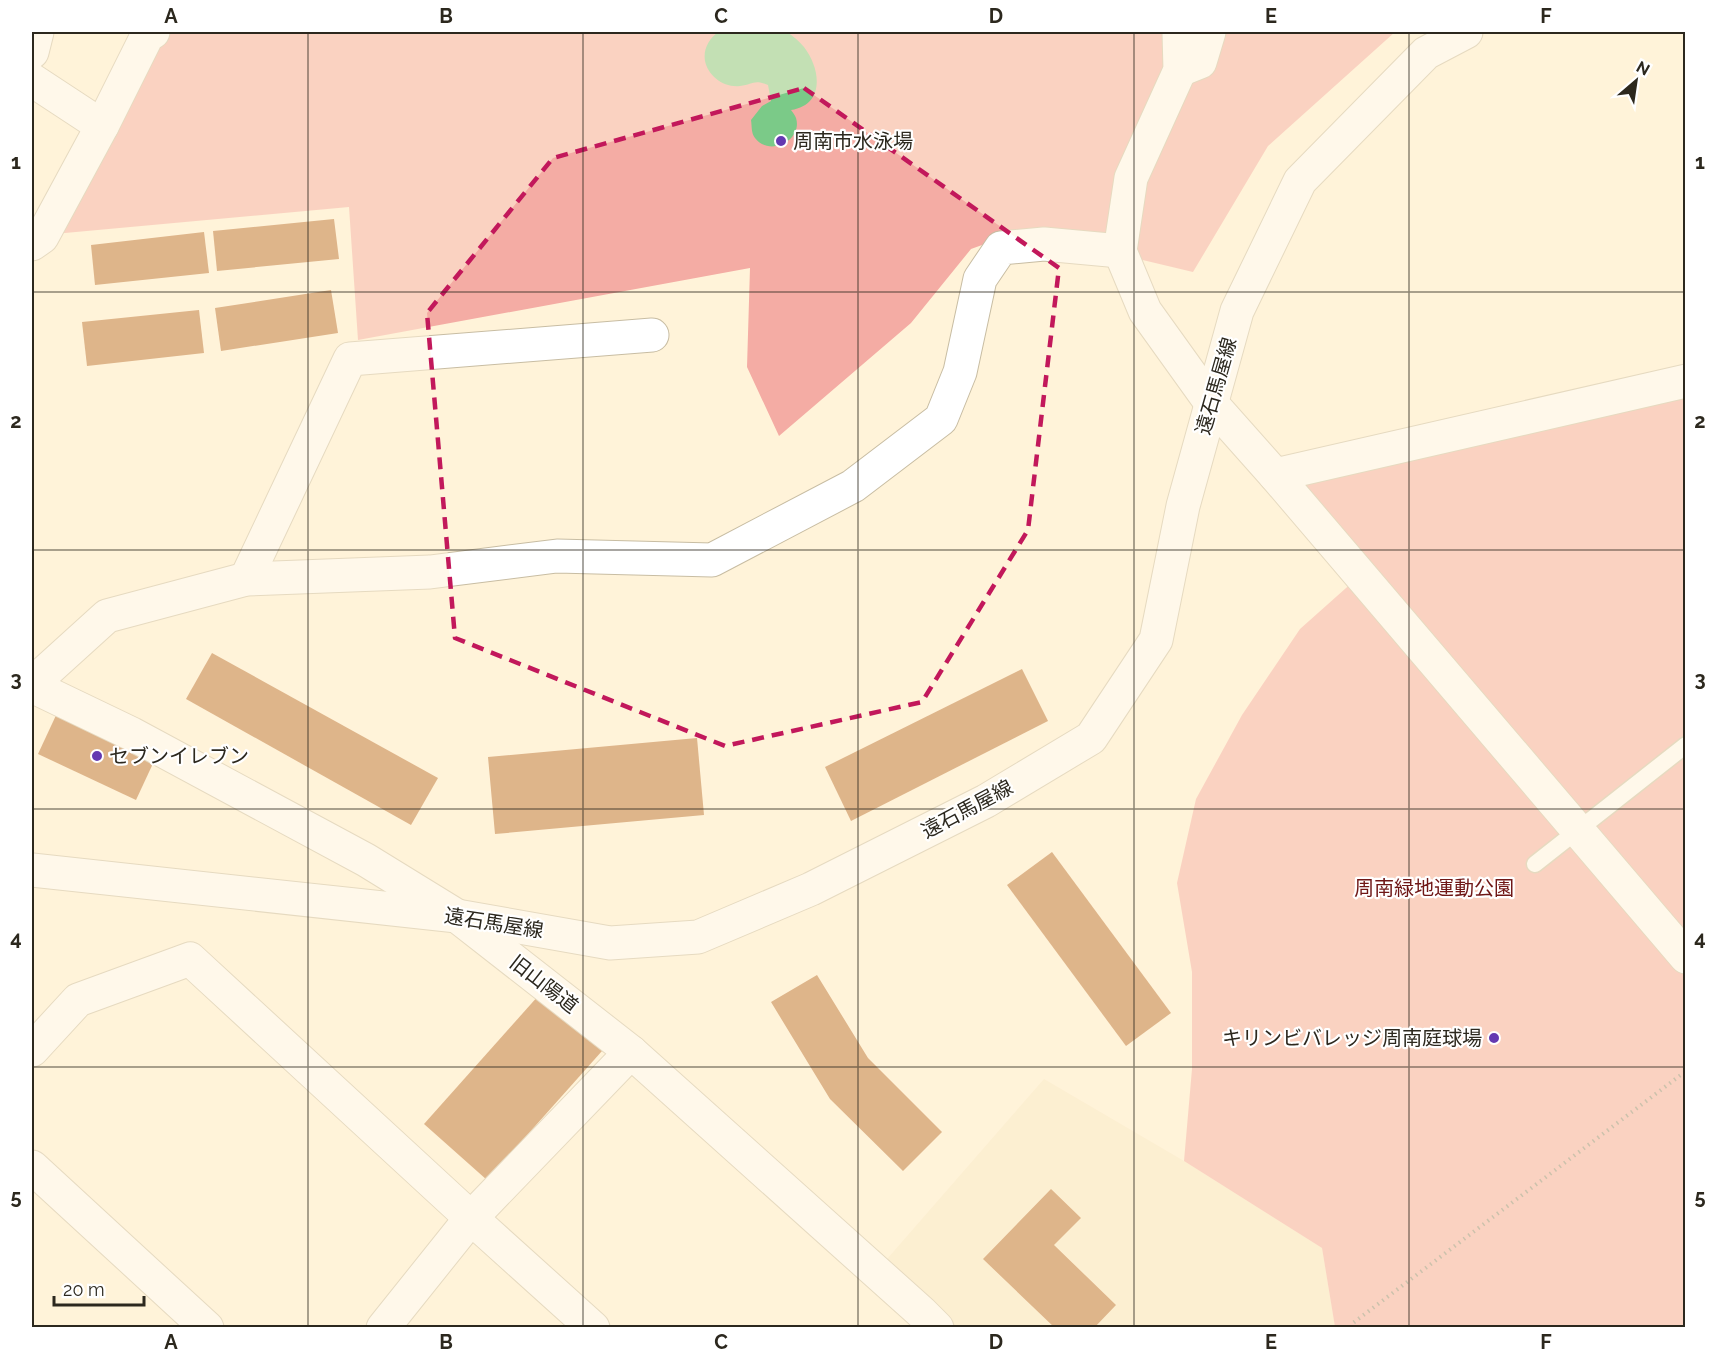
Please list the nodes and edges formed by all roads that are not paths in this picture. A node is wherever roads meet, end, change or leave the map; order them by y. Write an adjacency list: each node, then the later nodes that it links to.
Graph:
1 (37, 32): 6 (street)
2 (153, 32): 9 (street)
3 (1179, 32): 7 (street)
4 (1209, 32): 7 (street)
5 (1466, 32): 14 (street, 遠石馬屋線)
6 (32, 52)
7 (1180, 70): 11 (street)
8 (32, 80): 9 (street)
9 (102, 126): 10 (street)
10 (32, 244)
11 (1120, 251): 14 (street); 16 (street)
12 (652, 335): 16 (street)
13 (1686, 381): 15 (street)
14 (1212, 403): 15 (street); 22 (street, 遠石馬屋線)
15 (1275, 474): 19 (street)
16 (246, 579): 17 (street)
17 (32, 685): 22 (street, 旧山陽道)
18 (1686, 745): 19 (lane)
19 (1576, 830): 20 (lane); 23 (street)
20 (1535, 864)
21 (32, 870): 22 (street, 遠石馬屋線)
22 (457, 916): 25 (street, 旧山陽道)
23 (1686, 957)
24 (32, 1050): 27 (street)
25 (631, 1052): 27 (street); 31 (street, 旧山陽道)
26 (32, 1167): 28 (street)
27 (471, 1218): 29 (street); 30 (street)
28 (207, 1328)
29 (383, 1328)
30 (593, 1328)
31 (937, 1328)

